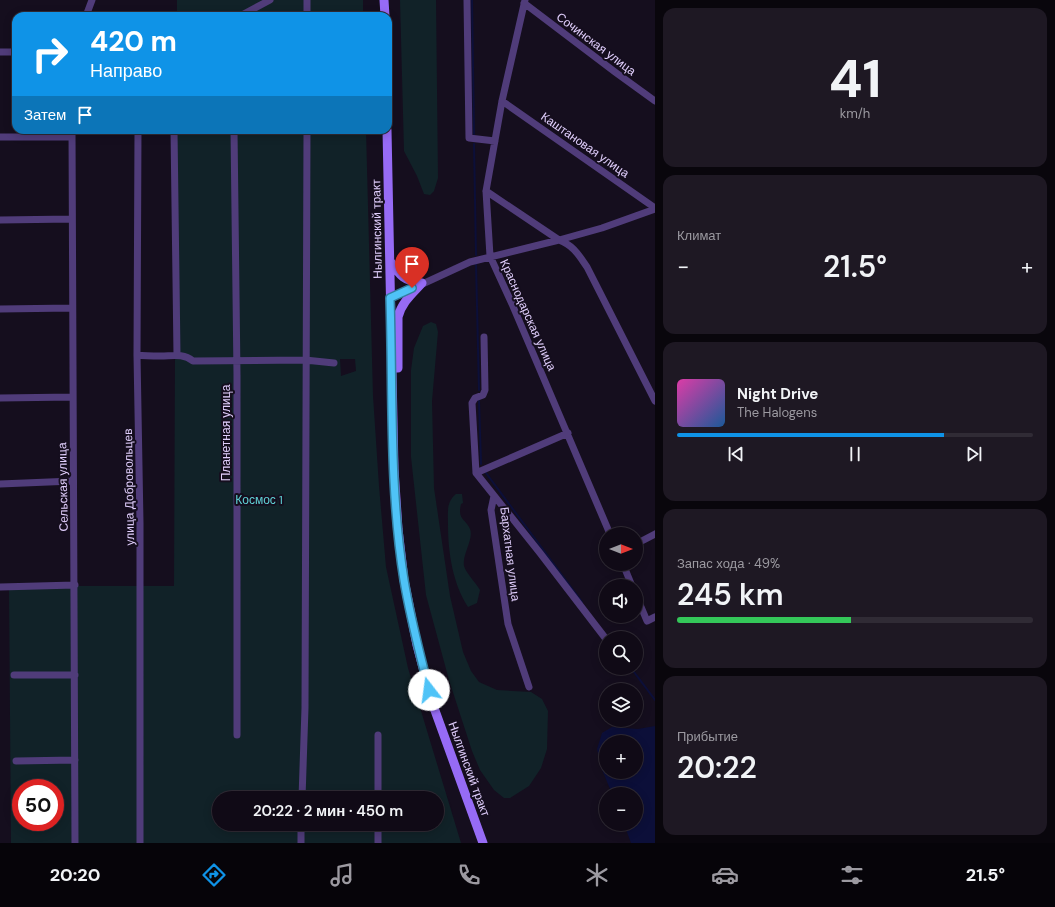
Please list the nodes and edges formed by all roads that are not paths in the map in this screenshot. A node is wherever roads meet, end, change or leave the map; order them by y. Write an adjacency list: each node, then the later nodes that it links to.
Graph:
1 (92, 0): 7 (street)
2 (270, 0): 8 (street)
3 (307, 0): 9 (street)
4 (384, 0): 10 (main road)
5 (467, 0): 22 (street)
6 (525, 2): 13 (street, Краснодарская улица); 14 (street, Сочинская улица)
7 (88, 12)
8 (248, 12)
9 (307, 12)
10 (385, 12)
11 (0, 52): 12 (street)
12 (12, 52)
13 (502, 101): 22 (street, Краснодарская улица); 24 (street, Каштановая улица)
14 (655, 101)
15 (72, 134): 21 (street); 25 (street, Сельская улица)
16 (138, 134): 35 (street, улица Добровольцев)
17 (174, 134): 36 (street)
18 (234, 134): 38 (street, Планетная улица)
19 (306, 134): 37 (street)
20 (387, 134): 29 (main road, Нылгинский тракт)
21 (0, 137)
22 (495, 141): 23 (street, Краснодарская улица)
23 (486, 191): 27 (street); 28 (street, Краснодарская улица)
24 (655, 209): 27 (street)
25 (72, 219): 26 (street); 32 (street, Сельская улица)
26 (0, 220)
27 (559, 240): 28 (street); 42 (street)
28 (490, 256): 30 (street); 43 (street, Краснодарская улица)
29 (390, 261): 30 (main road); 31 (main road, Нылгинский тракт)
30 (422, 283): 31 (street); 44 (main road)
31 (390, 298): 44 (main road, Нылгинский тракт)
32 (72, 308): 33 (street); 40 (street, Сельская улица)
33 (0, 309)
34 (484, 338): 45 (street)
35 (138, 355): 36 (street); 69 (street, улица Добровольцев)
36 (177, 355): 38 (street)
37 (305, 360): 38 (street); 39 (street); 64 (street)
38 (237, 362): 61 (street, Планетная улица)
39 (334, 363)
40 (73, 397): 41 (street); 46 (street, Сельская улица)
41 (0, 398)
42 (655, 401)
43 (568, 433): 45 (street); 49 (street, Краснодарская улица)
44 (394, 453): 72 (main road, Нылгинский тракт)
45 (476, 473): 48 (street, Бархатная улица)
46 (73, 481): 47 (street); 52 (street, Сельская улица)
47 (0, 484)
48 (494, 496): 56 (street); 59 (street, Бархатная улица)
49 (607, 527)
50 (655, 534): 51 (street)
51 (643, 540)
52 (75, 585): 53 (street); 58 (street, Сельская улица)
53 (0, 587)
54 (643, 612): 55 (street)
55 (655, 618)
56 (600, 631)
57 (14, 674): 58 (street)
58 (75, 675): 62 (street, Сельская улица)
59 (529, 687)
60 (378, 735): 65 (street)
61 (237, 736)
62 (75, 760): 63 (street); 68 (street, Сельская улица)
63 (16, 761)
64 (302, 791)
65 (378, 791)
66 (301, 831): 70 (street)
67 (378, 831): 71 (street)
68 (75, 843)
69 (140, 843)
70 (301, 843)
71 (378, 843)
72 (483, 843)

